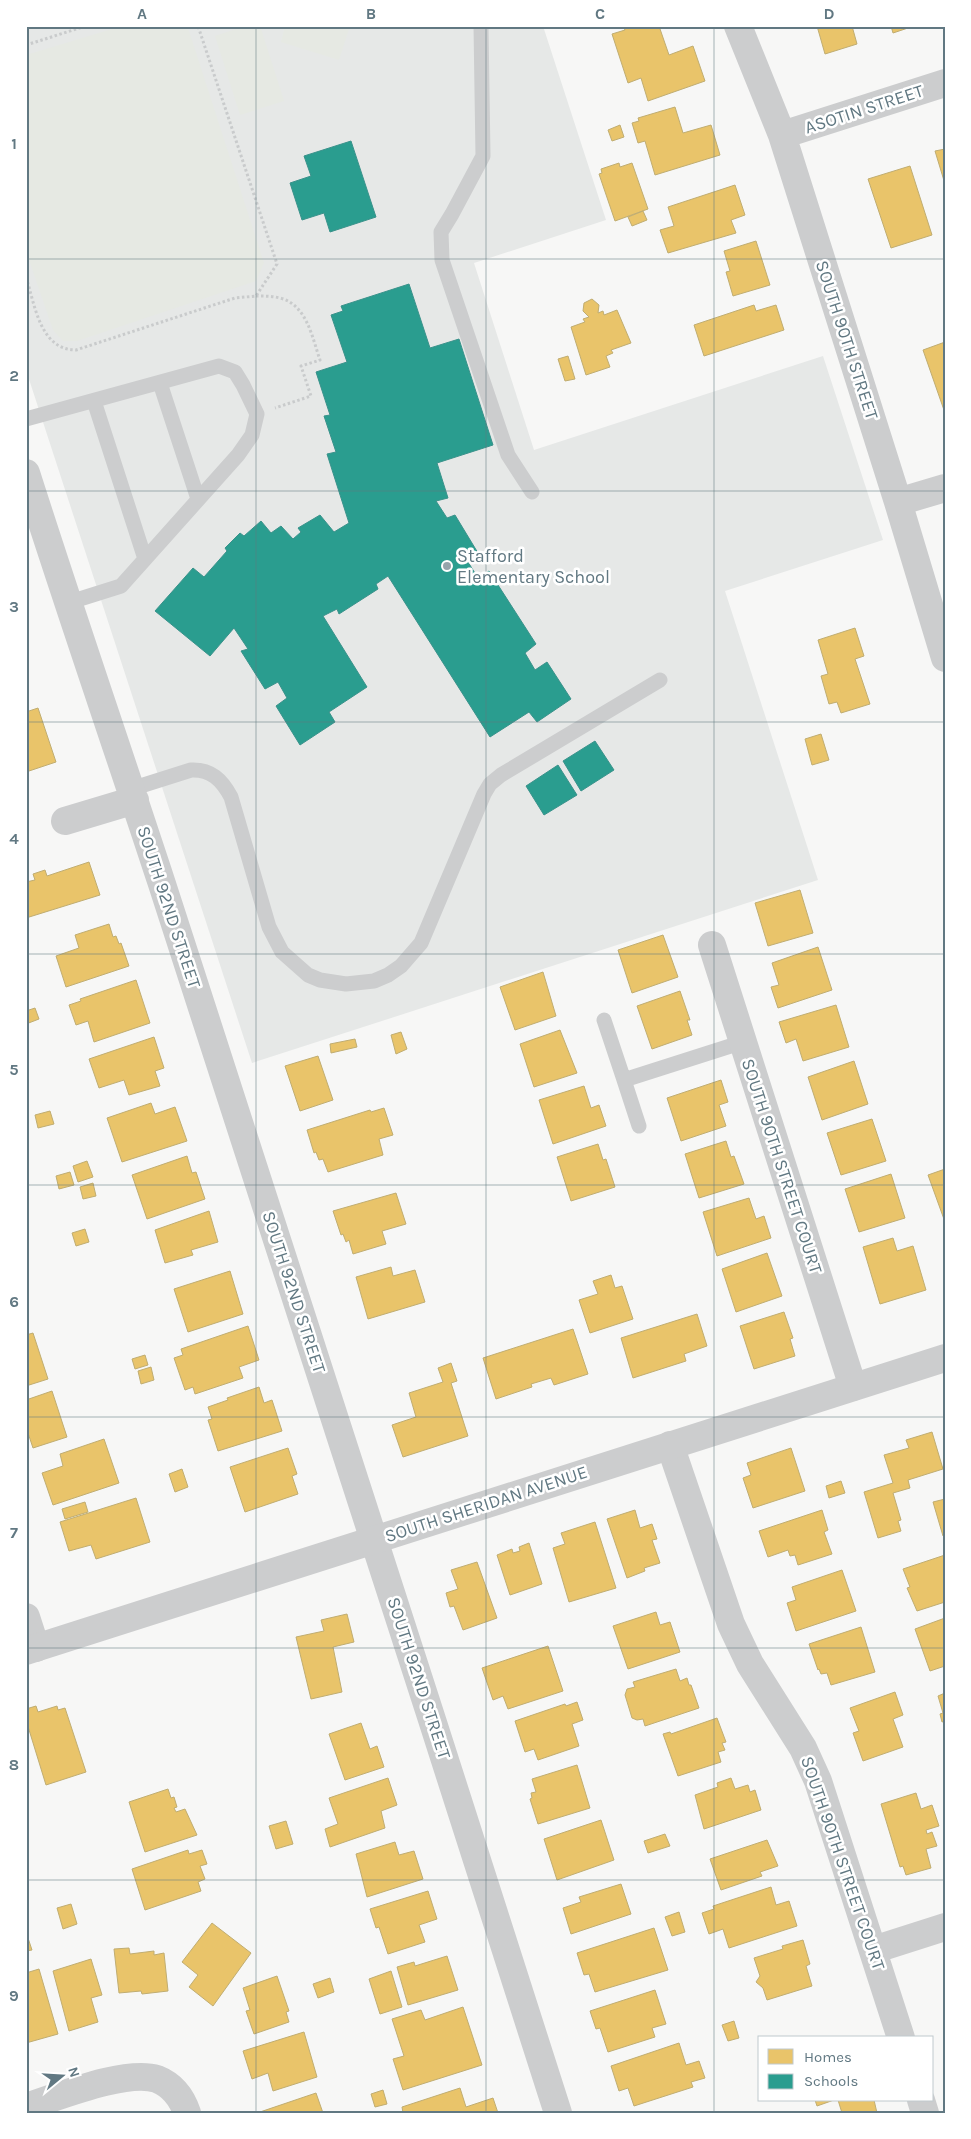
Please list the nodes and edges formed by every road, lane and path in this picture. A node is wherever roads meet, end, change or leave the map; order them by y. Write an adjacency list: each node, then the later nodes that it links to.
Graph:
1 (86, 26): 5 (path)
2 (198, 26): 9 (path)
3 (481, 26): 16 (lane)
4 (738, 26): 7 (street, SOUTH 90TH STREET)
5 (26, 45)
6 (945, 83): 7 (street, ASOTIN STREET)
7 (782, 135): 18 (street, SOUTH 90TH STREET)
8 (26, 277): 9 (path)
9 (256, 296): 12 (path)
10 (160, 383): 11 (lane); 12 (lane); 17 (lane)
11 (94, 401): 13 (lane); 19 (lane)
12 (257, 414): 17 (lane)
13 (26, 419)
14 (26, 473): 20 (street, SOUTH 92ND STREET)
15 (945, 488): 18 (street)
16 (532, 492)
17 (198, 499): 19 (lane)
18 (898, 502): 21 (street, SOUTH 90TH STREET)
19 (145, 559): 20 (lane)
20 (67, 602): 23 (street, SOUTH 92ND STREET)
21 (945, 658)
22 (660, 680): 23 (lane)
23 (133, 794): 24 (street); 33 (street, SOUTH 92ND STREET)
24 (65, 821)
25 (712, 945): 27 (street, SOUTH 90TH STREET COURT)
26 (604, 1020): 28 (lane)
27 (743, 1042): 28 (lane); 31 (street, SOUTH 90TH STREET COURT)
28 (624, 1080): 29 (lane)
29 (639, 1126)
30 (945, 1358): 31 (street, SOUTH SHERIDAN AVENUE)
31 (853, 1387): 32 (street, SOUTH SHERIDAN AVENUE)
32 (670, 1445): 33 (street, SOUTH SHERIDAN AVENUE); 37 (street, SOUTH 90TH STREET COURT)
33 (375, 1540): 35 (street, SOUTH SHERIDAN AVENUE); 41 (street, SOUTH 92ND STREET)
34 (26, 1617): 35 (street)
35 (31, 1649)
36 (945, 1927): 37 (street)
37 (874, 1950): 38 (street, SOUTH 90TH STREET COURT)
38 (900, 2036)
39 (26, 2107): 40 (street)
40 (187, 2113)
41 (558, 2113)

